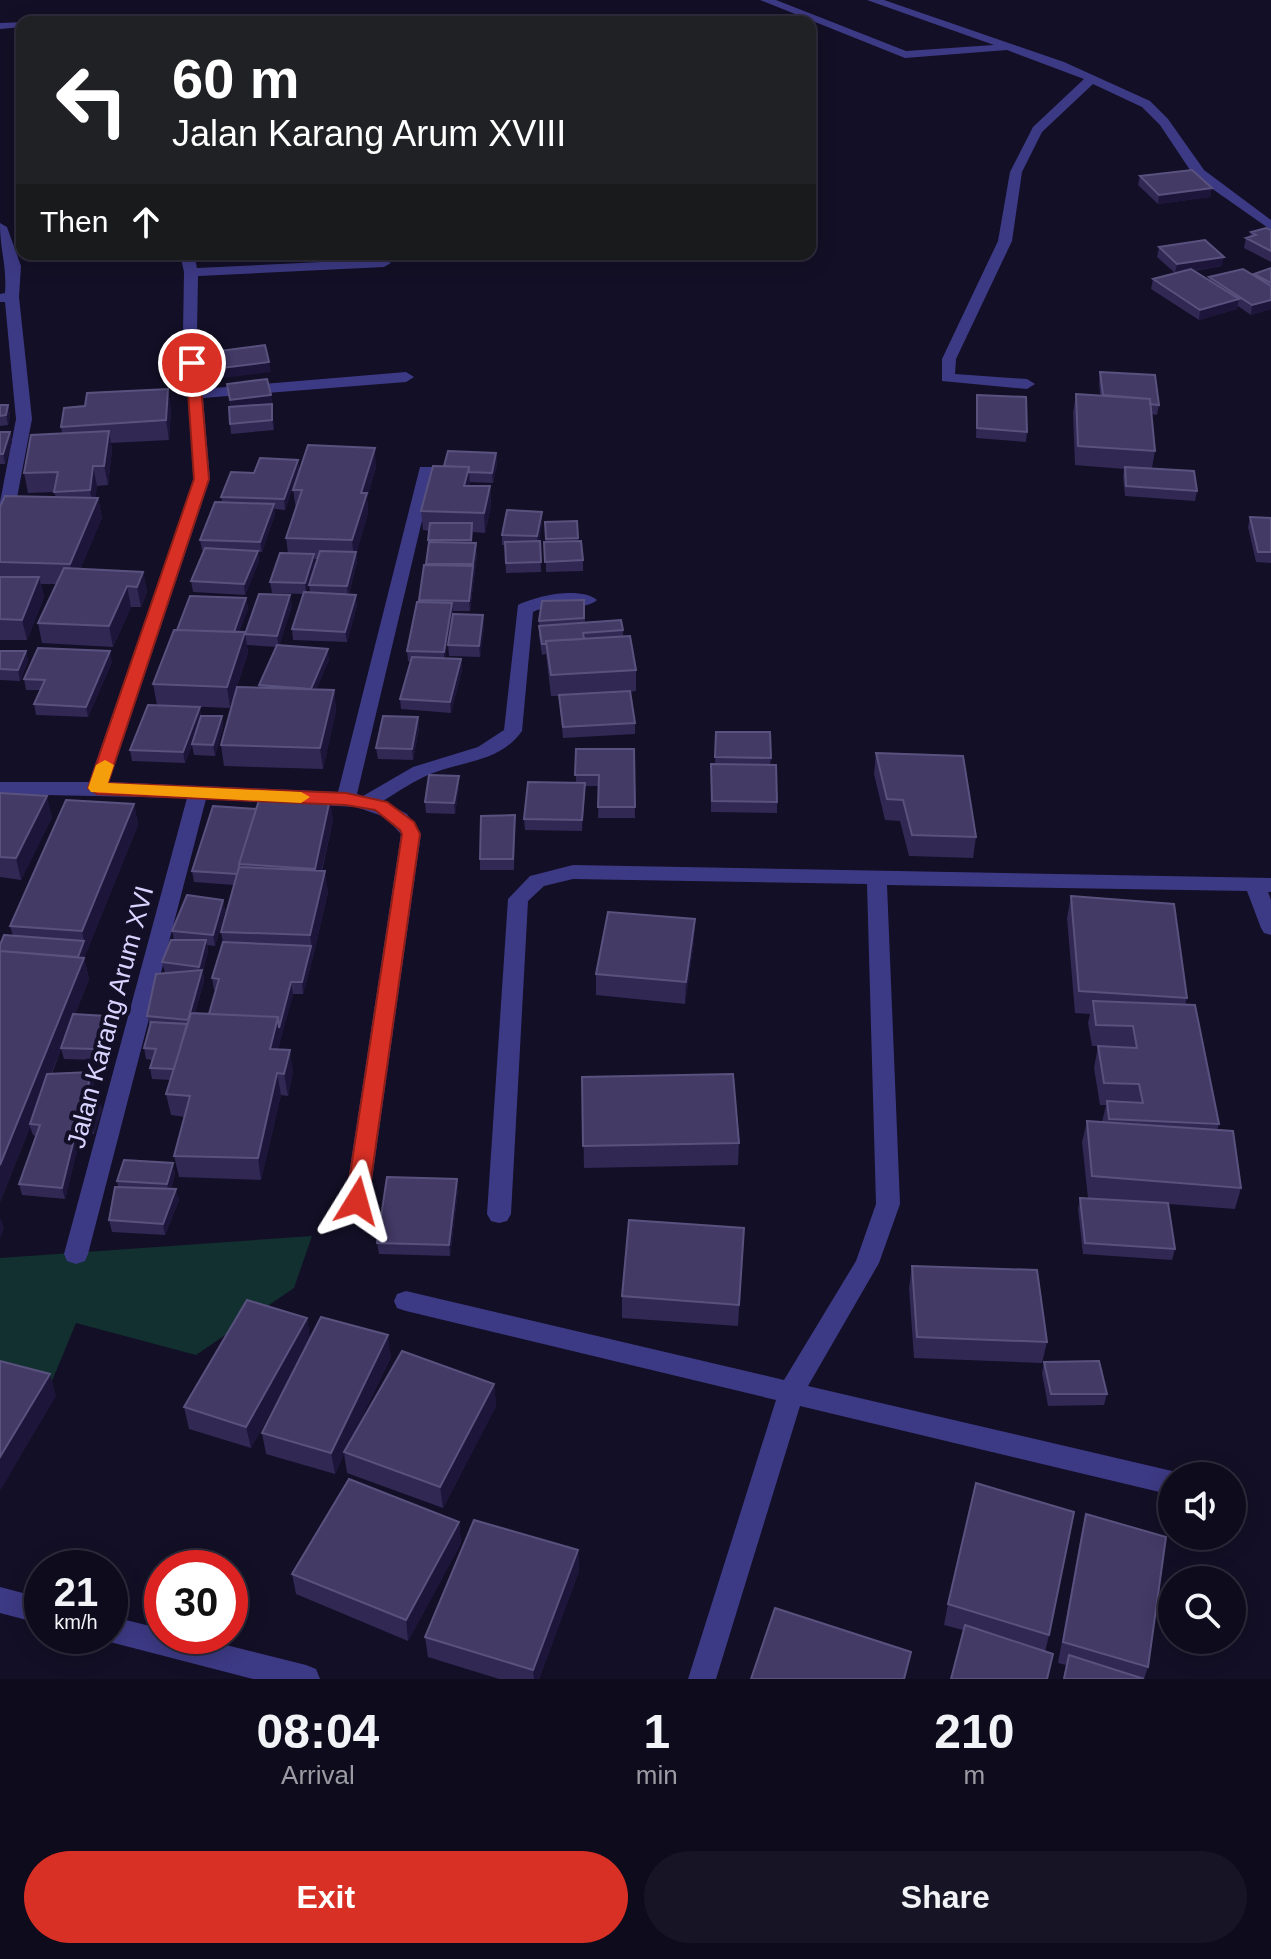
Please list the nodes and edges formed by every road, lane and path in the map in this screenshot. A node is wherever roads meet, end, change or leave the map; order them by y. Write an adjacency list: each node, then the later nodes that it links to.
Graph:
1 (766, 0): 3 (street)
2 (873, 0): 5 (street)
3 (806, 16)
4 (816, 20): 5 (street)
5 (1007, 47): 6 (street)
6 (1093, 77): 7 (street); 14 (street)
7 (1271, 226)
8 (0, 227): 12 (street)
9 (188, 260): 11 (street)
10 (384, 263): 11 (street)
11 (191, 272): 15 (street)
12 (6, 297): 17 (street)
13 (406, 377): 15 (street)
14 (1027, 384)
15 (195, 394): 20 (street)
16 (426, 470): 22 (street)
17 (0, 516)
18 (588, 600): 22 (street)
19 (0, 788): 20 (street)
20 (97, 788): 21 (street)
21 (198, 794): 22 (street); 28 (street, Jalan Karang Arum XVI)
22 (357, 801): 26 (street)
23 (877, 877): 24 (street); 27 (street); 30 (street)
24 (1263, 885): 25 (street)
25 (1271, 928)
26 (357, 1201)
27 (499, 1214)
28 (76, 1254)
29 (406, 1301): 30 (street)
30 (791, 1392): 31 (street); 36 (street)
31 (1158, 1480)
32 (0, 1600): 33 (street)
33 (24, 1606)
34 (128, 1634): 35 (street)
35 (306, 1679)
36 (702, 1679)

